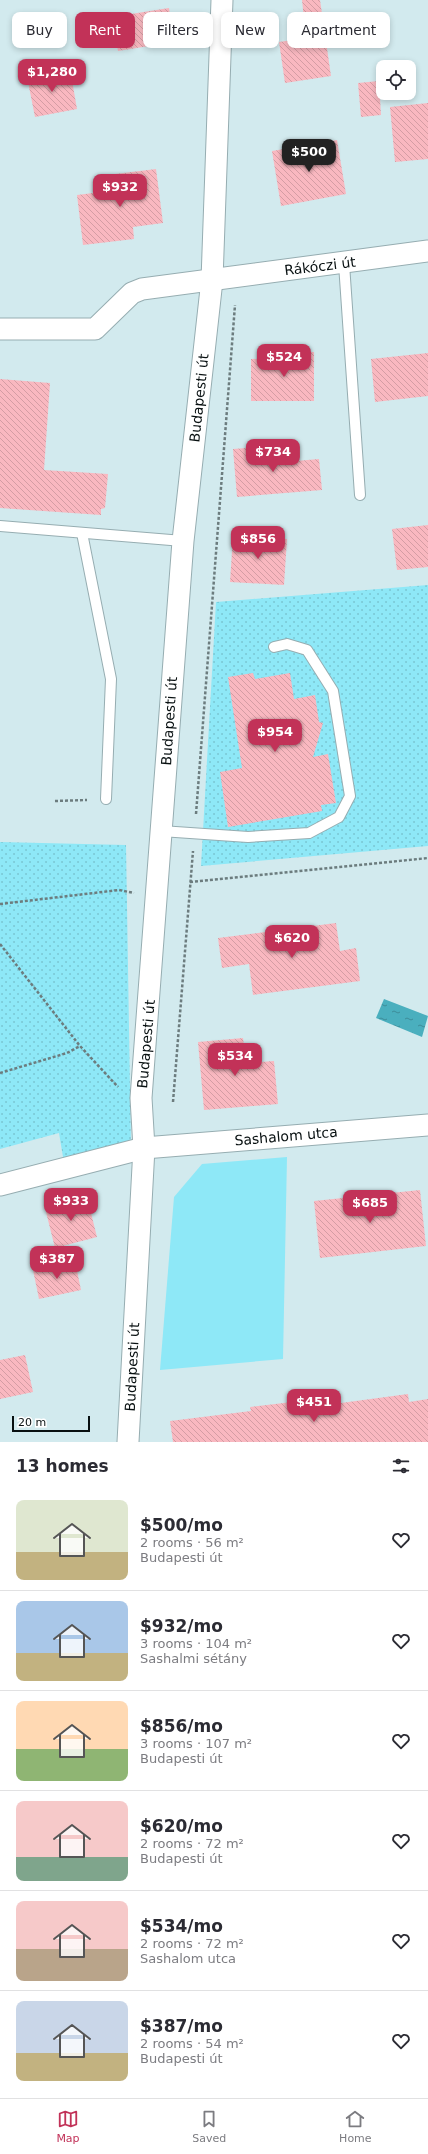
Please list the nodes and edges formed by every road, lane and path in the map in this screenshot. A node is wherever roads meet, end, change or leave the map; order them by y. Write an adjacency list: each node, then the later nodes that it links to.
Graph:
1 (222, 0): 4 (street, Budapesti út)
2 (428, 251): 3 (street, Rákóczi út)
3 (344, 264): 4 (street, Rákóczi út); 7 (lane)
4 (212, 280): 6 (street, Rákóczi út); 10 (street, Budapesti út)
5 (236, 302): 15 (path)
6 (0, 329)
7 (360, 495)
8 (0, 526): 9 (lane)
9 (82, 533): 10 (lane); 12 (lane)
10 (183, 541): 14 (street, Budapesti út)
11 (274, 647): 15 (lane)
12 (106, 799): 13 (path)
13 (55, 801)
14 (161, 831): 15 (lane); 18 (street, Budapesti út)
15 (194, 833): 17 (path)
16 (428, 858): 17 (path)
17 (190, 882): 24 (path)
18 (157, 899): 19 (path); 23 (street, Budapesti út)
19 (0, 904)
20 (0, 944): 21 (path)
21 (80, 1046): 22 (path); 23 (path)
22 (0, 1073)
23 (141, 1098): 26 (street, Budapesti út)
24 (173, 1102)
25 (428, 1125): 26 (street, Sashalom utca)
26 (144, 1148): 27 (street, Sashalom utca); 28 (street, Budapesti út)
27 (0, 1185)
28 (124, 1441)

